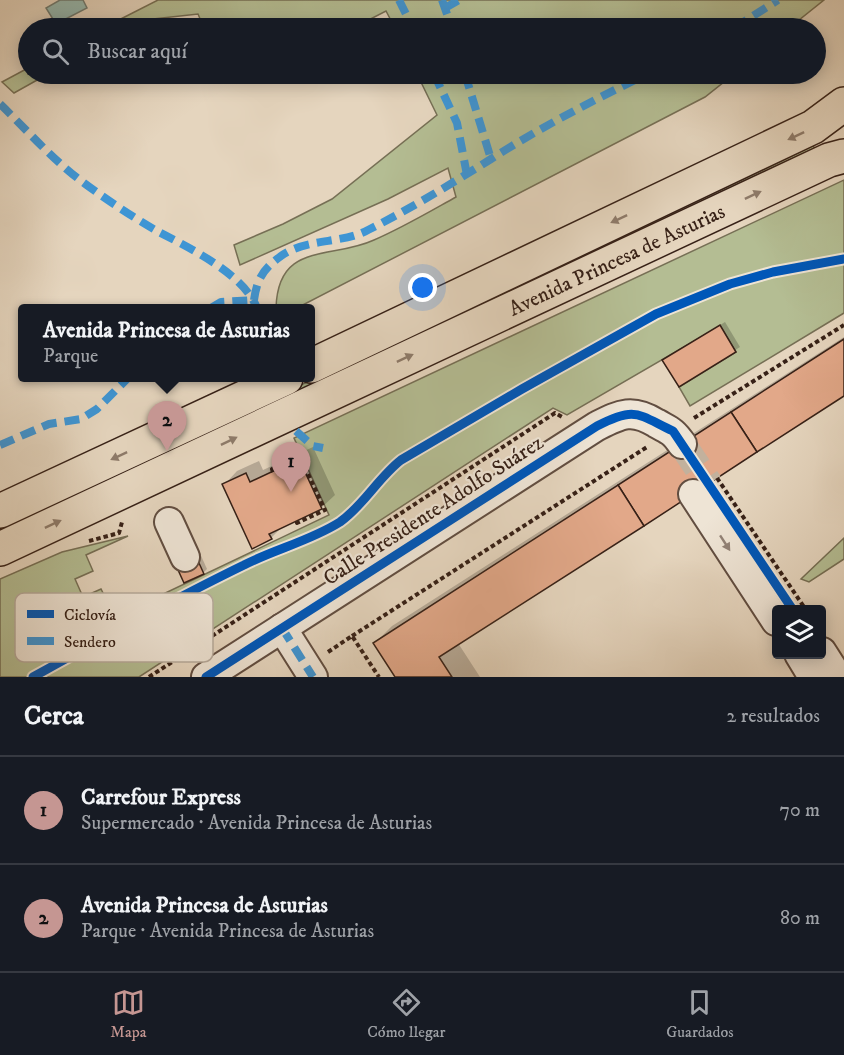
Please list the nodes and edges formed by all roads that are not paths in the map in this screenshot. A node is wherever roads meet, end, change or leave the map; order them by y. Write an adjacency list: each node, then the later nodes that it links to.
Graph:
1 (844, 104): 3 (main road, Avenida Princesa de Asturias, one-way to 3)
2 (844, 156): 8 (main road, Avenida Princesa de Asturias, one-way to 2)
3 (315, 364)
4 (277, 382): 6 (main road, one-way to 6)
5 (668, 439): 12 (street, Calle Presidente Adolfo Suárez)
6 (0, 511)
7 (169, 522): 9 (street)
8 (0, 549)
9 (185, 557)
10 (790, 605): 11 (street, one-way to 11)
11 (772, 611)
12 (282, 628): 15 (street); 16 (street, Calle Presidente Adolfo Suárez)
13 (826, 658): 18 (street)
14 (802, 659): 17 (street)
15 (310, 671)
16 (206, 677)
17 (813, 677)
18 (838, 677)

